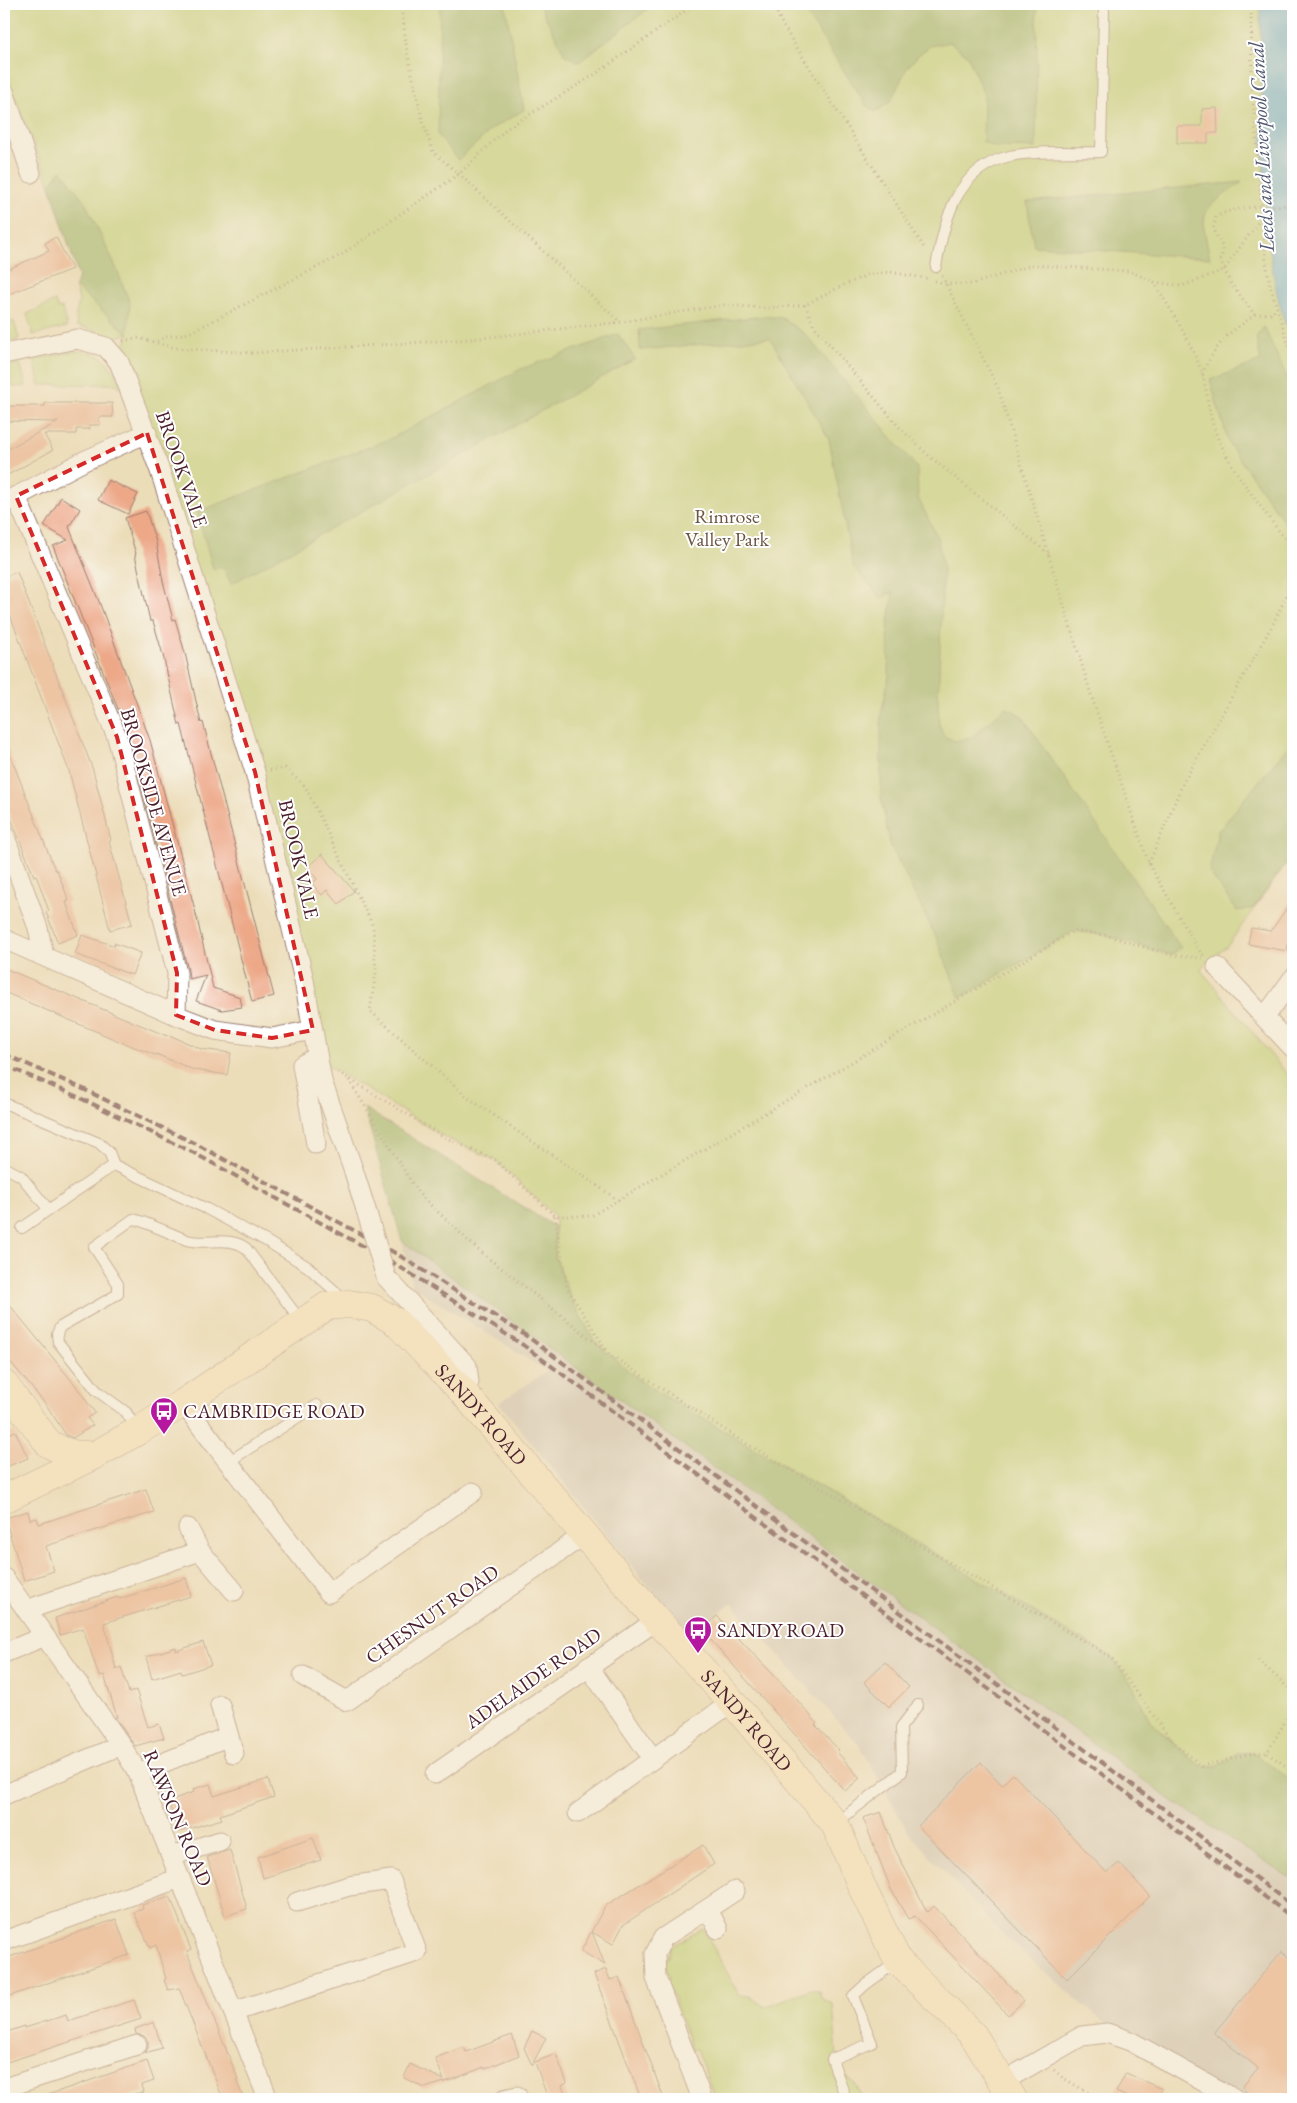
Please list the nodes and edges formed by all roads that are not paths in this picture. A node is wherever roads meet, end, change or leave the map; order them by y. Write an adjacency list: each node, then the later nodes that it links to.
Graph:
1 (1104, 10): 4 (lane)
2 (4, 91): 3 (street)
3 (31, 173)
4 (936, 267)
5 (4, 354): 6 (street, BROOK VALE)
6 (147, 433): 7 (street); 15 (street, BROOK VALE)
7 (10, 499): 13 (street, BROOKSIDE AVENUE)
8 (4, 834): 10 (street)
9 (4, 939): 10 (street)
10 (44, 956): 13 (street)
11 (1217, 967): 14 (street)
12 (1293, 978): 14 (street)
13 (176, 1015): 15 (street)
14 (1265, 1017): 16 (street)
15 (313, 1030): 17 (street, BROOK VALE)
16 (1293, 1048)
17 (317, 1057): 19 (street); 27 (street, BROOK VALE, bridge)
18 (4, 1102): 20 (lane)
19 (316, 1144)
20 (114, 1165): 22 (lane); 24 (lane)
21 (4, 1168): 22 (lane)
22 (49, 1210): 23 (lane)
23 (22, 1228)
24 (361, 1306): 25 (main road); 27 (main road, SANDY ROAD)
25 (302, 1323): 28 (main road); 30 (lane)
26 (4, 1384): 31 (main road)
27 (464, 1392): 38 (main road, SANDY ROAD)
28 (184, 1403): 30 (main road); 33 (street)
29 (317, 1405): 33 (lane)
30 (138, 1431): 32 (main road)
31 (49, 1444): 32 (main road); 34 (main road)
32 (95, 1455): 34 (main road)
33 (228, 1462): 35 (street)
34 (41, 1482): 36 (main road)
35 (473, 1492)
36 (4, 1500)
37 (188, 1528): 39 (street)
38 (585, 1534): 43 (main road, SANDY ROAD); 47 (street, CHESNUT ROAD)
39 (200, 1551): 41 (street); 42 (street)
40 (4, 1578): 42 (street, RAWSON ROAD)
41 (234, 1591)
42 (26, 1610): 44 (street, RAWSON ROAD)
43 (657, 1620): 46 (street, ADELAIDE ROAD); 48 (main road, SANDY ROAD)
44 (45, 1636): 45 (street); 51 (street, RAWSON ROAD)
45 (4, 1653)
46 (588, 1666): 52 (street); 54 (street, ADELAIDE ROAD)
47 (303, 1676)
48 (732, 1702): 52 (street); 57 (main road, SANDY ROAD)
49 (220, 1705): 53 (street)
50 (918, 1705): 57 (lane)
51 (121, 1745): 53 (street, RAWSON ROAD); 55 (street)
52 (653, 1759): 56 (street)
53 (138, 1773): 59 (street, RAWSON ROAD)
54 (435, 1774)
55 (4, 1795)
56 (578, 1813)
57 (835, 1824): 66 (main road, SANDY ROAD)
58 (220, 1841): 59 (street)
59 (171, 1856): 60 (street, RAWSON ROAD)
60 (180, 1878): 65 (street); 67 (street, RAWSON ROAD)
61 (736, 1892): 63 (street)
62 (297, 1902): 67 (street)
63 (708, 1909): 64 (street); 72 (street)
64 (718, 1929)
65 (4, 1941)
66 (898, 1960): 70 (main road, SANDY ROAD); 73 (lane)
67 (233, 2012): 71 (street, RAWSON ROAD)
68 (137, 2045): 69 (street)
69 (4, 2088)
70 (1007, 2090): 74 (street)
71 (268, 2099)
72 (702, 2099)
73 (846, 2099)
74 (1235, 2099)

